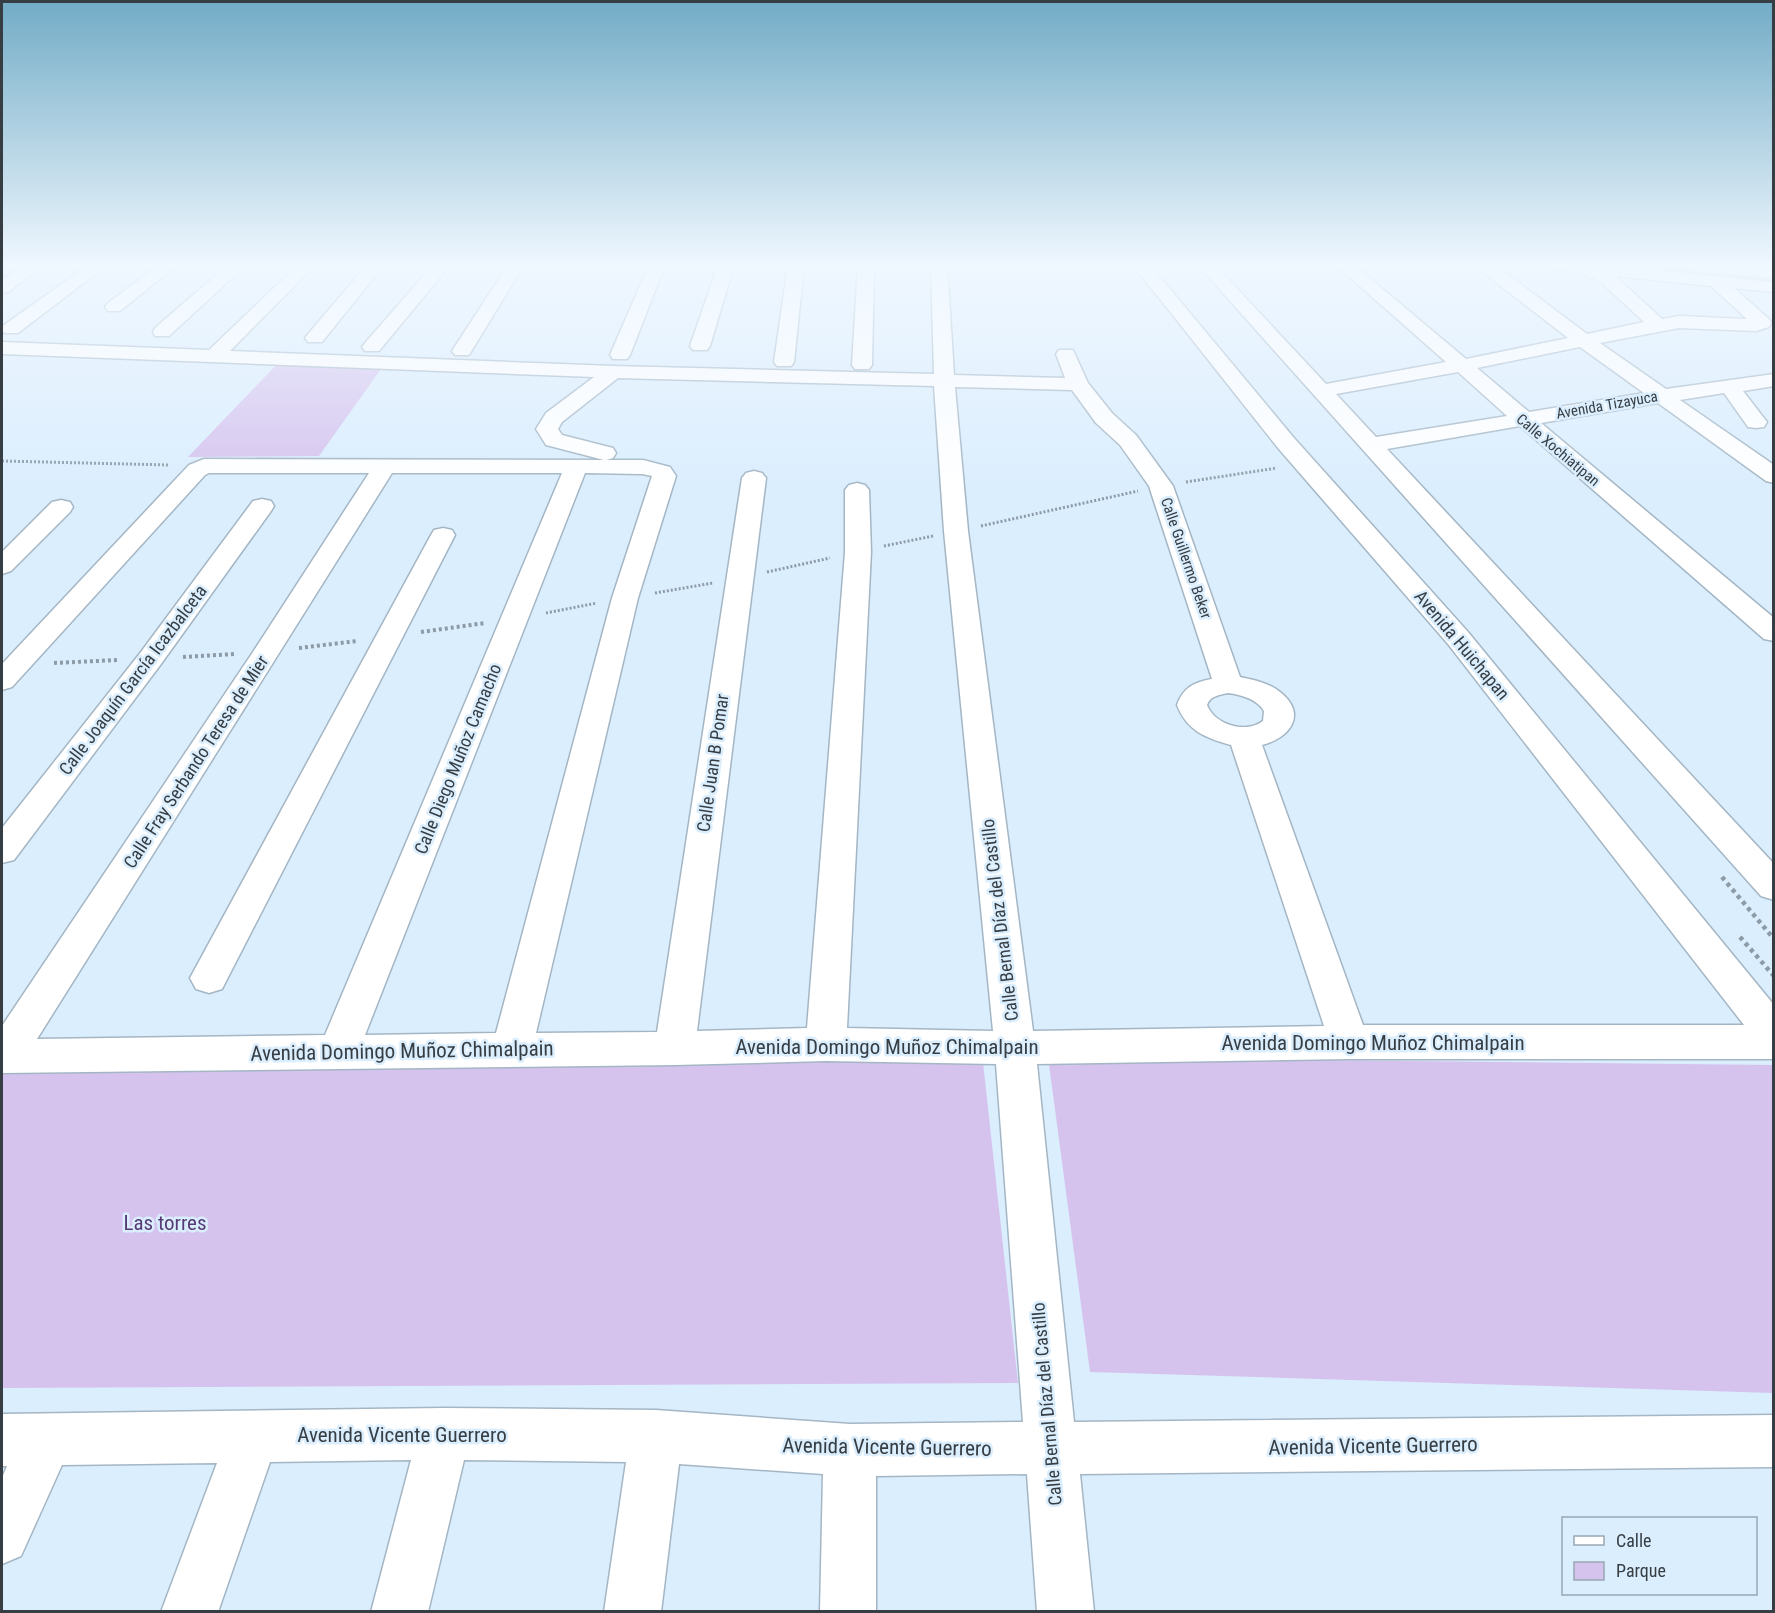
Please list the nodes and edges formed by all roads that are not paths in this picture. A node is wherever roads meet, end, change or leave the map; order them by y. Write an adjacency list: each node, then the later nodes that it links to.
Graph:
1 (230, 340): 19 (street)
2 (378, 340): 15 (street)
3 (469, 340): 17 (street)
4 (626, 340): 21 (street)
5 (702, 340): 14 (street)
6 (787, 340): 20 (street)
7 (863, 340): 22 (street)
8 (942, 340): 24 (street, Calle Bernal Díaz del Castillo)
9 (1203, 340): 50 (street, Avenida Huichapan)
10 (1274, 340): 28 (street)
11 (1430, 340): 23 (street, Calle Xochiatipan)
12 (1582, 340): 23 (street)
13 (1583, 340): 29 (street)
14 (700, 346)
15 (372, 347)
16 (2, 348): 19 (street)
17 (462, 351)
18 (1066, 354): 26 (street, Calle Guillermo Beker)
19 (213, 357): 21 (street)
20 (784, 362)
21 (616, 363): 24 (street); 35 (street)
22 (862, 365)
23 (1460, 366): 28 (street); 30 (street, Calle Xochiatipan)
24 (944, 380): 26 (street); 55 (street, Calle Bernal Díaz del Castillo)
25 (1773, 380): 27 (street, Avenida Tizayuca)
26 (1078, 384): 45 (street, Calle Guillermo Beker)
27 (1730, 387): 29 (street, Avenida Tizayuca); 31 (street)
28 (1320, 391): 32 (street)
29 (1662, 396): 30 (street, Avenida Tizayuca); 36 (street)
30 (1523, 419): 32 (street, Avenida Tizayuca); 43 (street, Calle Xochiatipan)
31 (1756, 422)
32 (1370, 445): 48 (street)
33 (385, 466): 34 (street); 44 (street); 58 (street, Calle Fray Serbando Teresa de Mier)
34 (576, 466): 35 (street); 57 (street, Calle Diego Muñoz Camacho)
35 (654, 471): 56 (street)
36 (1773, 476)
37 (754, 478): 54 (street, Calle Juan B Pomar)
38 (857, 490): 53 (street)
39 (262, 506): 47 (street, Calle Joaquín García Icazbalceta)
40 (61, 507): 42 (street)
41 (443, 535): 49 (street)
42 (2, 566)
43 (1773, 633)
44 (9, 673)
45 (1228, 684): 46 (street); 46 (street)
46 (1244, 738): 51 (street)
47 (2, 851)
48 (1773, 887)
49 (209, 978)
50 (1773, 1034)
51 (1349, 1042): 52 (street, Avenida Domingo Muñoz Chimalpain); 55 (street, Avenida Domingo Muñoz Chimalpain)
52 (1773, 1042)
53 (826, 1044): 54 (street, Avenida Domingo Muñoz Chimalpain); 55 (street, Avenida Domingo Muñoz Chimalpain)
54 (675, 1048): 56 (street, Avenida Domingo Muñoz Chimalpain)
55 (1015, 1048): 64 (street, Calle Bernal Díaz del Castillo)
56 (512, 1050): 57 (street, Avenida Domingo Muñoz Chimalpain)
57 (338, 1052): 58 (street, Avenida Domingo Muñoz Chimalpain)
58 (3, 1056)
59 (444, 1434): 60 (street, Avenida Vicente Guerrero); 61 (street, Avenida Vicente Guerrero); 68 (street)
60 (253, 1436): 62 (street, Avenida Vicente Guerrero); 67 (street)
61 (656, 1436): 65 (street, Avenida Vicente Guerrero); 69 (street)
62 (24, 1440): 66 (street)
63 (1773, 1442): 64 (street, Avenida Vicente Guerrero)
64 (1051, 1449): 65 (street, Avenida Vicente Guerrero); 71 (street, Calle Bernal Díaz del Castillo)
65 (850, 1450): 70 (street)
66 (2, 1537)
67 (189, 1611)
68 (399, 1611)
69 (632, 1611)
70 (848, 1611)
71 (1066, 1611)

